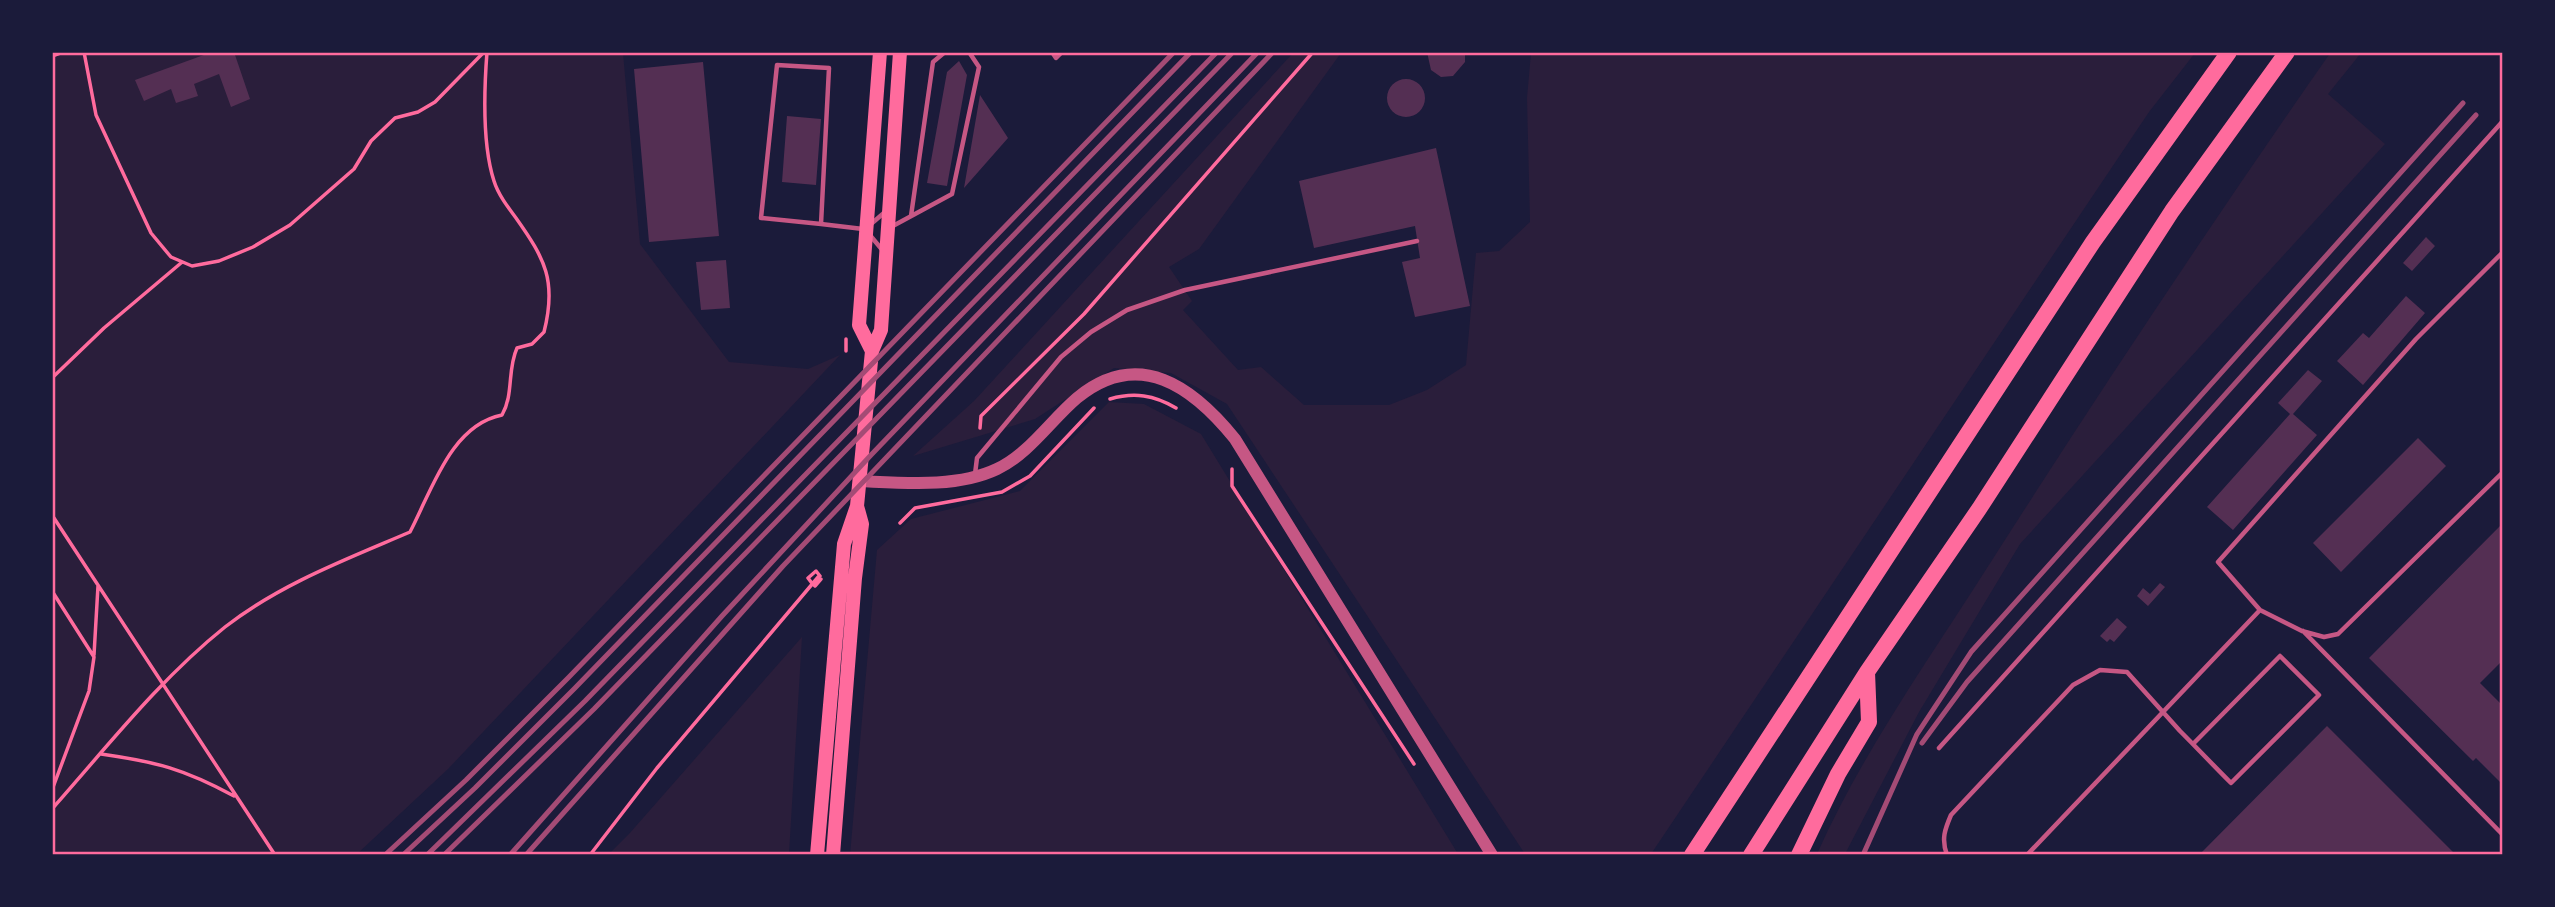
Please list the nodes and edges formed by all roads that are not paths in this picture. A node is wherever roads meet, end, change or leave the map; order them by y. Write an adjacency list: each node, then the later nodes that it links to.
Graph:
1 (880, 52): 14 (main road)
2 (901, 52): 10 (main road)
3 (946, 52): 11 (lane)
4 (969, 52): 11 (lane)
5 (1052, 52): 6 (lane)
6 (1062, 52)
7 (2229, 52): 33 (highway)
8 (2287, 52): 25 (highway)
9 (2502, 122): 28 (lane)
10 (890, 208): 13 (main road); 14 (lane)
11 (911, 216): 13 (lane)
12 (821, 224): 12 (lane); 14 (lane)
13 (888, 228): 17 (main road)
14 (865, 229): 17 (lane); 18 (main road)
15 (1417, 242): 20 (lane)
16 (2502, 253): 23 (lane)
17 (886, 255): 18 (main road)
18 (872, 351): 21 (main road)
19 (2502, 473): 24 (lane)
20 (975, 475): 21 (street); 32 (street)
21 (860, 481): 22 (main road)
22 (857, 506): 30 (main road); 31 (main road)
23 (2260, 610): 24 (lane); 26 (lane)
24 (2302, 631): 29 (lane)
25 (1867, 672): 34 (highway); 35 (highway)
26 (2163, 712): 27 (lane); 36 (lane); 37 (lane)
27 (2193, 744): 27 (lane)
28 (1938, 748)
29 (2502, 834)
30 (817, 855)
31 (833, 855)
32 (1492, 855)
33 (1692, 855)
34 (1751, 855)
35 (1799, 855)
36 (1947, 855)
37 (2027, 855)

